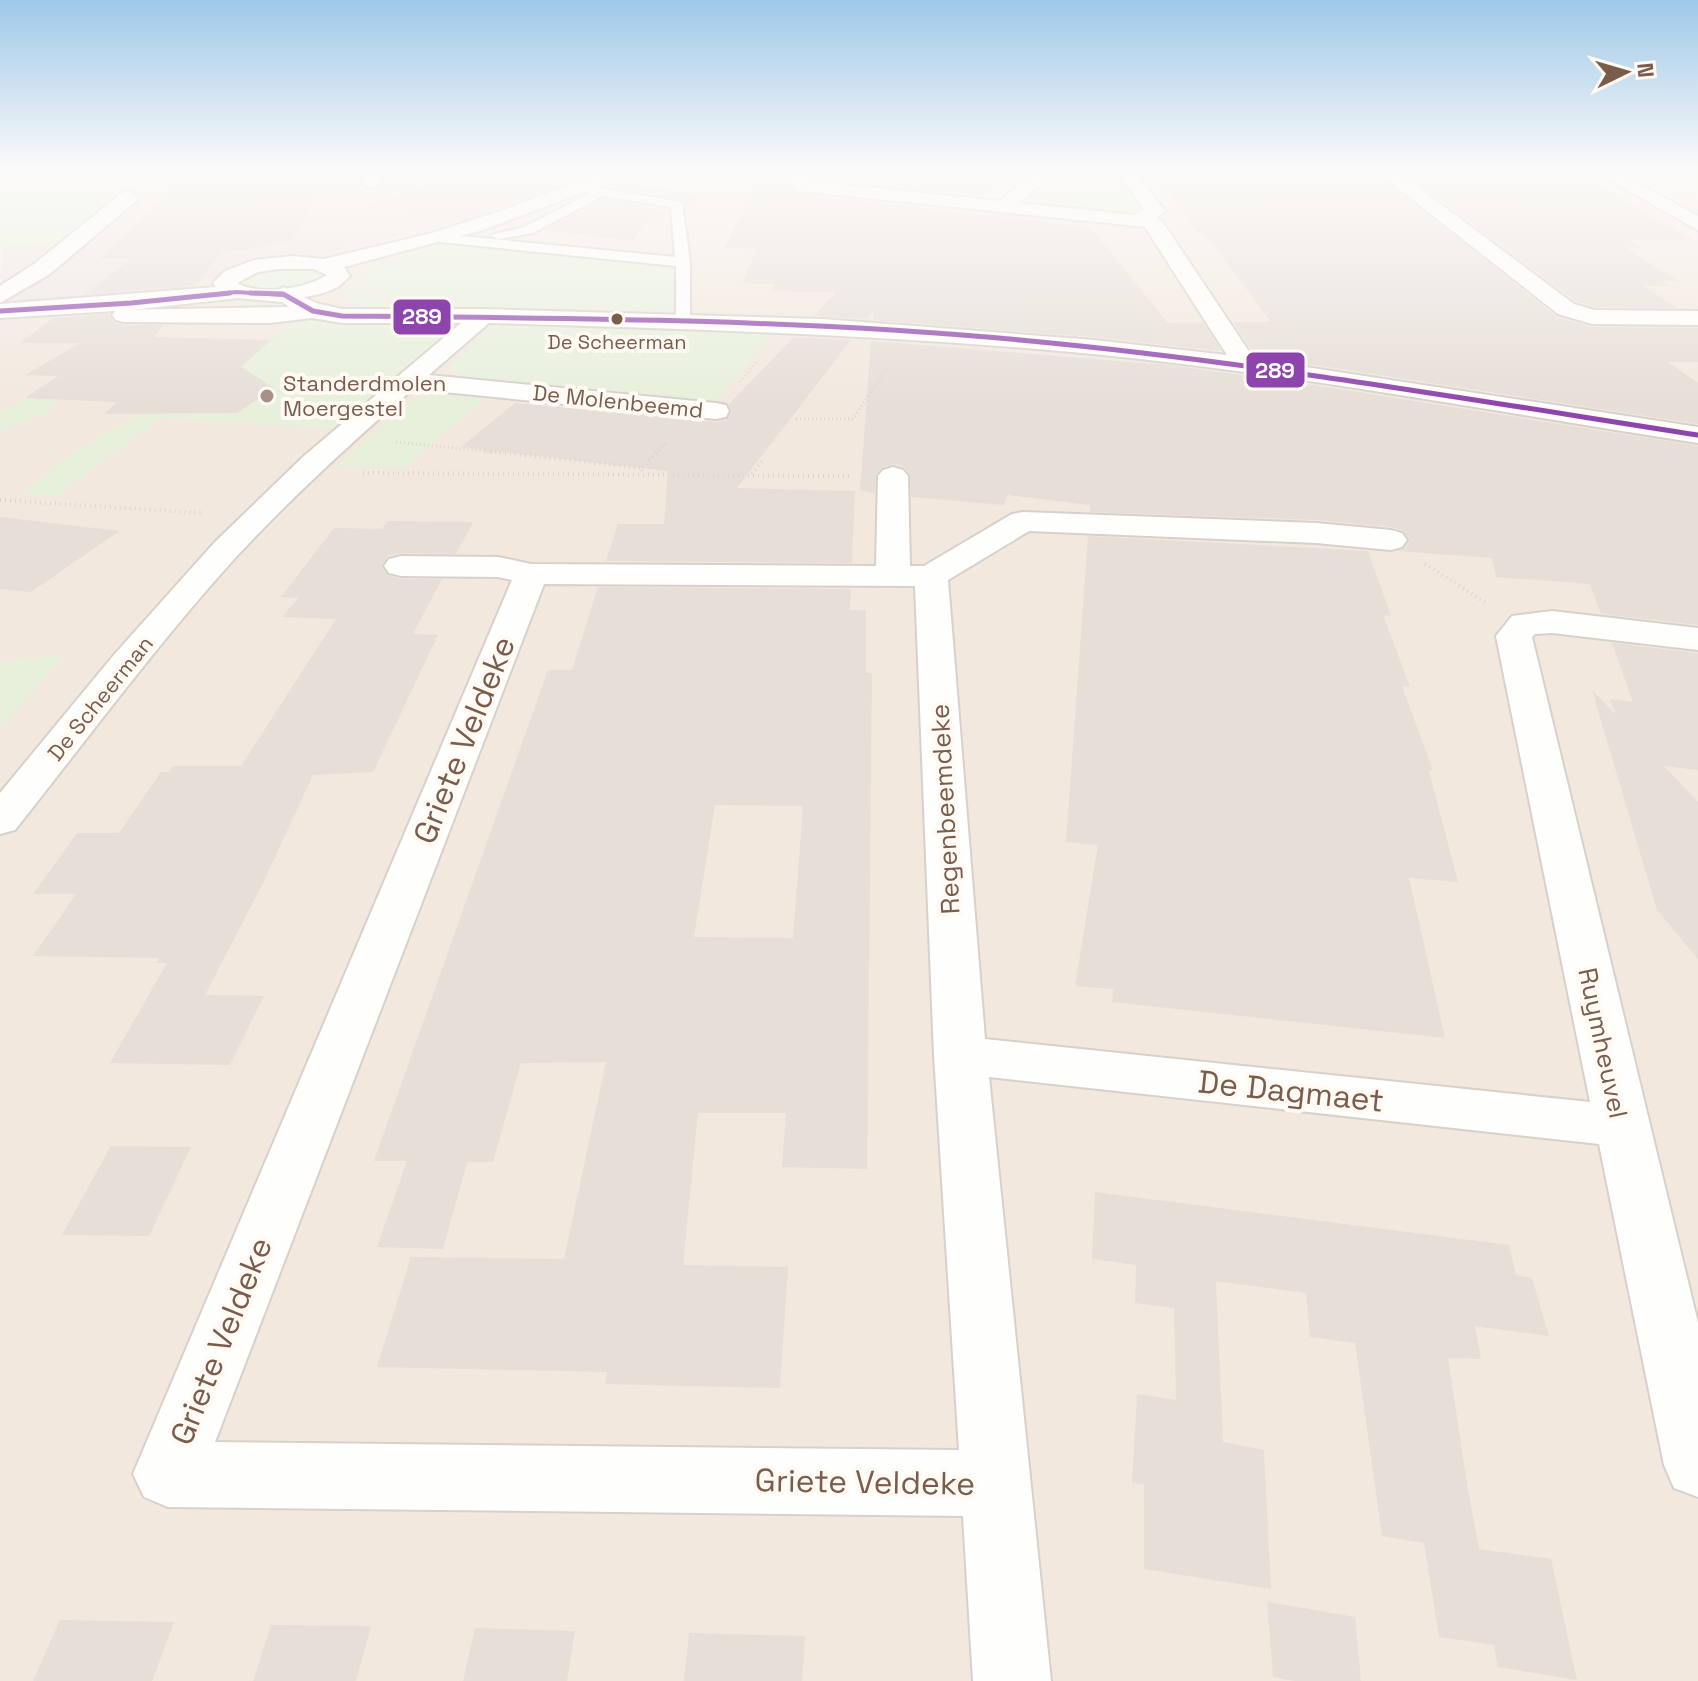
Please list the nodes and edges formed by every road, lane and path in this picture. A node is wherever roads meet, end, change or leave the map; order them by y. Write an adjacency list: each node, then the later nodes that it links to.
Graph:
1 (67, 248): 10 (street)
2 (403, 248): 8 (street)
3 (551, 248): 7 (lane)
4 (682, 248): 7 (lane)
5 (1170, 248): 20 (street)
6 (1489, 248): 16 (street)
7 (683, 262): 17 (lane)
8 (332, 269): 9 (street); 11 (street)
9 (230, 288): 11 (street); 12 (street)
10 (0, 296)
11 (313, 300): 13 (street); 14 (street); 14 (street)
12 (0, 311)
13 (124, 315)
14 (384, 315): 15 (street)
15 (483, 316): 17 (street); 21 (street, De Scheerman)
16 (1698, 318)
17 (684, 320): 18 (street)
18 (788, 325): 19 (street); 22 (path, De Molenbeemd)
19 (911, 332): 20 (street); 23 (path)
20 (1246, 365): 24 (street)
21 (409, 381): 22 (street, De Molenbeemd); 25 (street, De Scheerman)
22 (716, 411)
23 (796, 419)
24 (1698, 435)
25 (343, 437): 27 (street, De Scheerman); 28 (path)
26 (762, 461): 29 (path)
27 (302, 472): 28 (path); 32 (street, De Scheerman)
28 (639, 474): 29 (path)
29 (751, 475): 30 (path)
30 (893, 476): 36 (street, Regenbeemdeke)
31 (0, 500): 32 (path)
32 (257, 516): 39 (street, De Scheerman)
33 (1391, 540): 36 (street); 37 (path)
34 (401, 566): 35 (street)
35 (531, 574): 36 (street); 43 (street, Griete Veldeke)
36 (912, 575): 40 (street, Regenbeemdeke)
37 (1525, 624): 38 (street); 41 (street, Ruymheuvel)
38 (1698, 639)
39 (0, 821)
40 (960, 1055): 41 (street, De Dagmaet); 43 (street, Regenbeemdeke)
41 (1621, 1126): 42 (street, Ruymheuvel)
42 (1698, 1465)
43 (996, 1483): 44 (street, Regenbeemdeke)
44 (1012, 1681)

